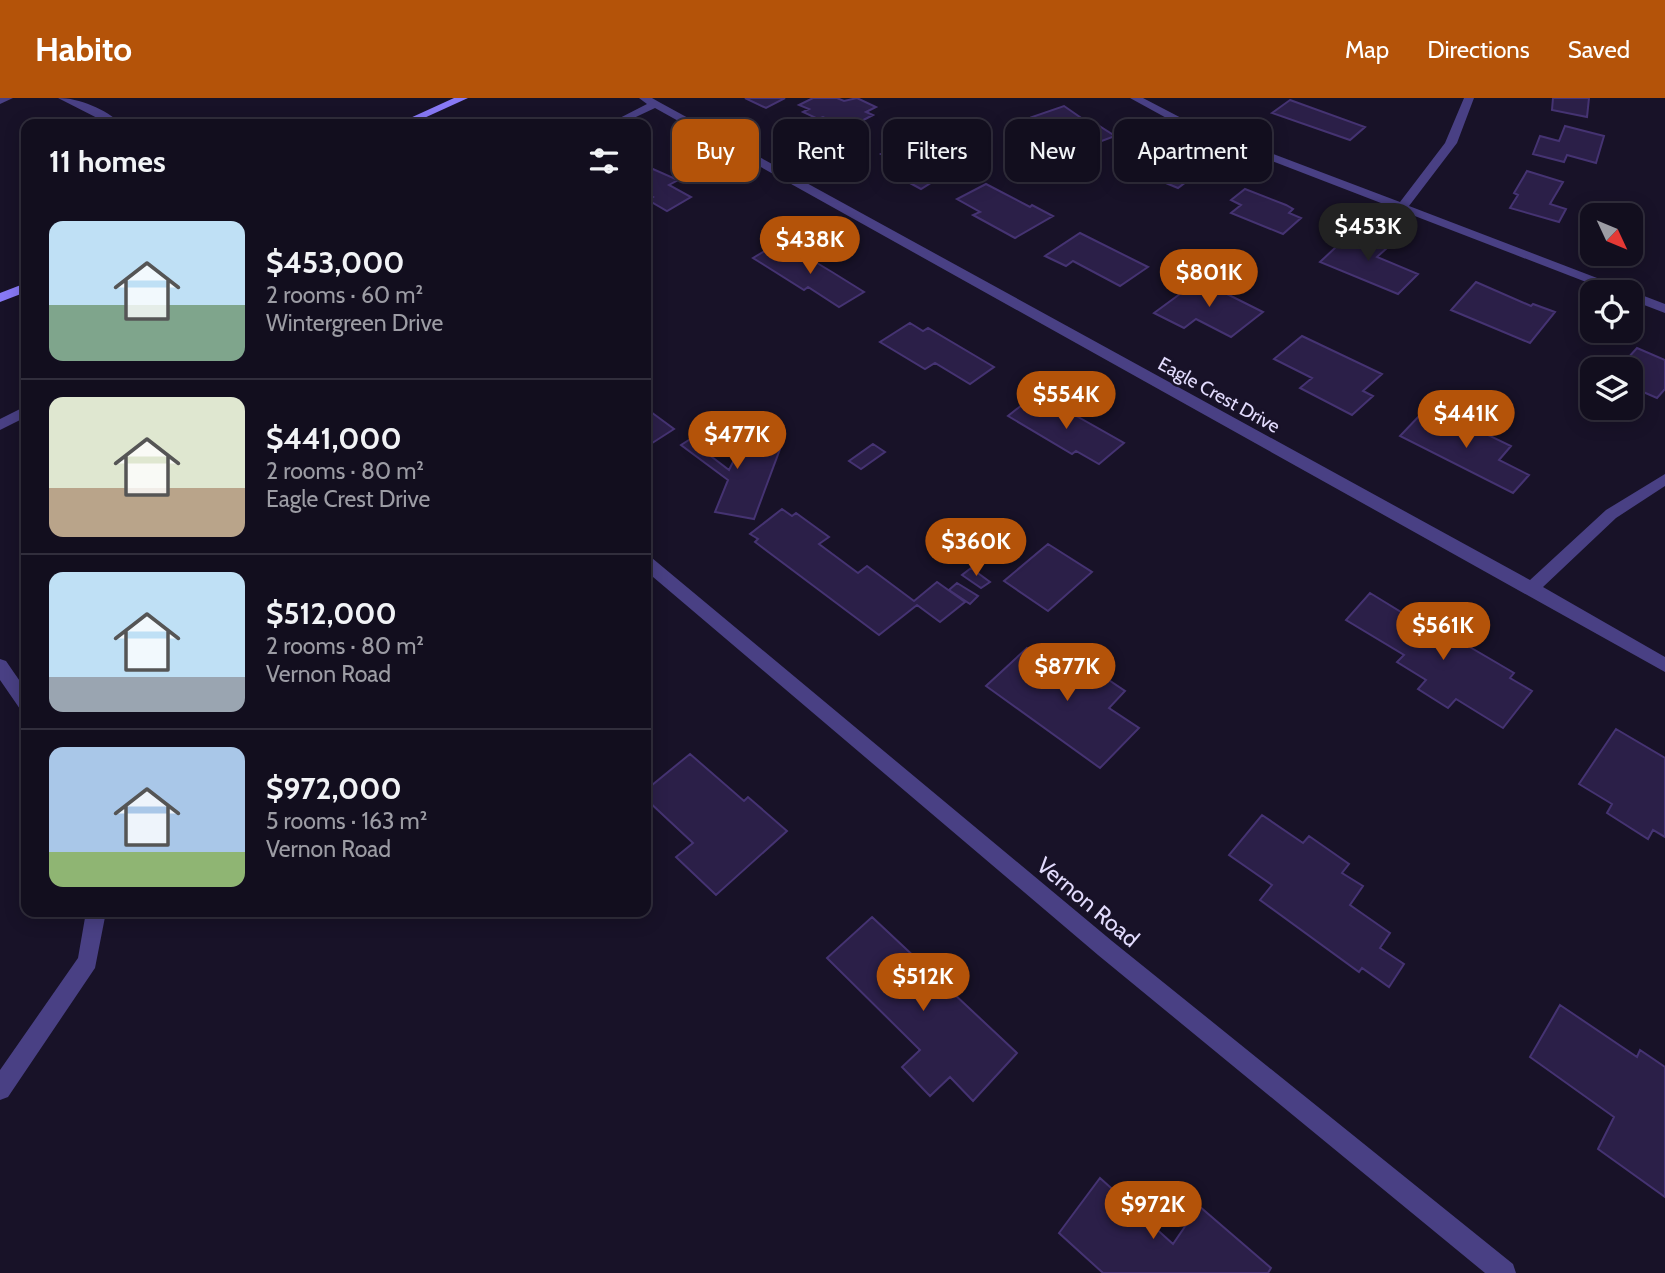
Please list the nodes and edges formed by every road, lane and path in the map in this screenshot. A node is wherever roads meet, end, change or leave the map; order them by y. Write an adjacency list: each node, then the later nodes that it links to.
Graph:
1 (8, 98): 6 (street)
2 (63, 98): 8 (street)
3 (463, 98): 9 (main road)
4 (1135, 98): 11 (street)
5 (1469, 98): 11 (street)
6 (0, 101)
7 (650, 101): 10 (street); 21 (street, Eagle Crest Drive)
8 (108, 119)
9 (414, 119)
10 (621, 119)
11 (1402, 207): 12 (street)
12 (1592, 280)
13 (21, 289): 14 (main road)
14 (0, 298)
15 (1643, 300): 16 (street)
16 (1665, 309)
17 (21, 414): 18 (street)
18 (0, 425)
19 (1665, 479): 21 (street)
20 (651, 566): 27 (street, Vernon Road)
21 (1533, 589): 22 (street, Eagle Crest Drive)
22 (1665, 665)
23 (0, 666): 24 (street)
24 (21, 697)
25 (95, 917): 26 (street)
26 (0, 1088)
27 (1504, 1273)

